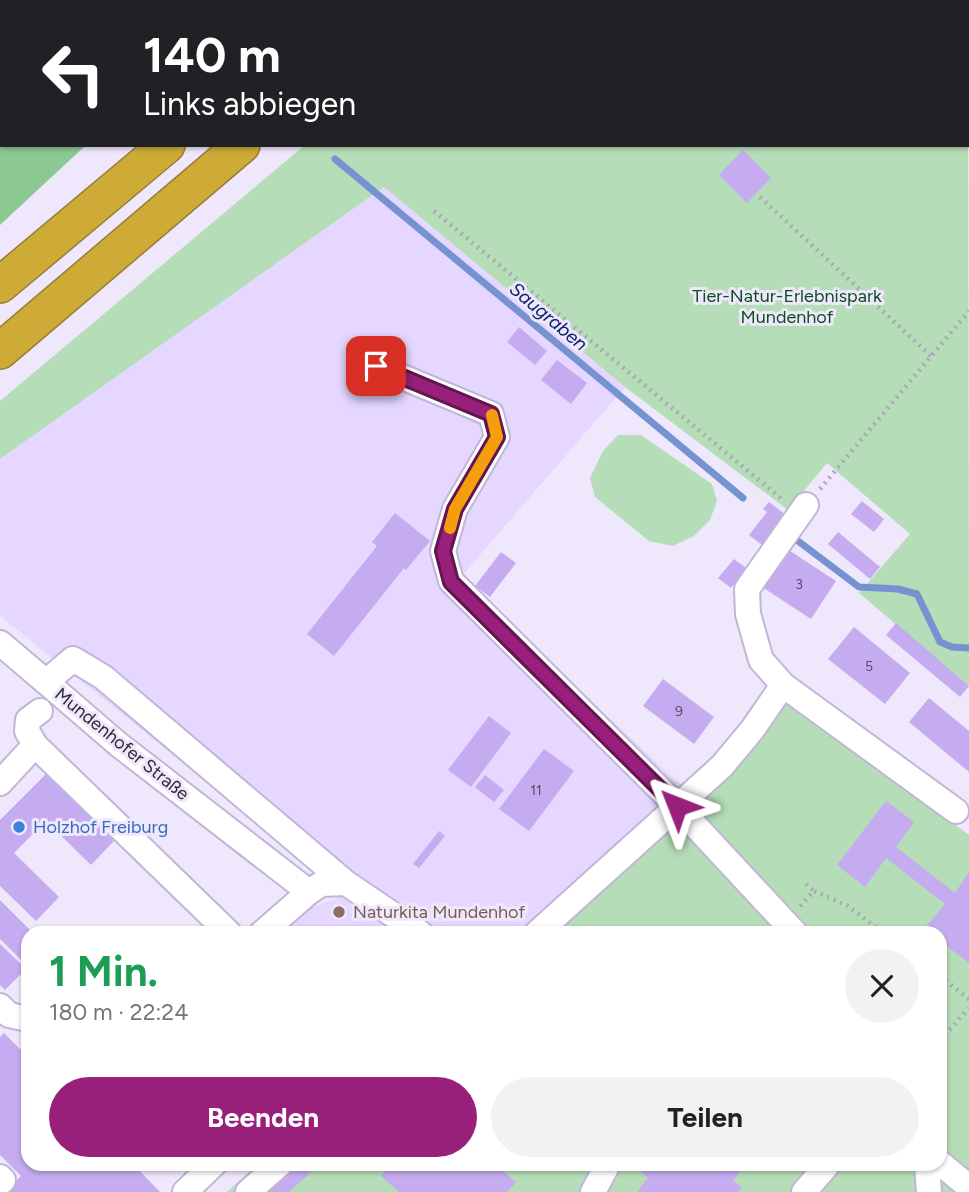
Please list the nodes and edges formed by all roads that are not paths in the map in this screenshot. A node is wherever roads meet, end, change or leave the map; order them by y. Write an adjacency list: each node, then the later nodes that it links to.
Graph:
1 (165, 147): 3 (highway)
2 (240, 147): 4 (highway)
3 (0, 285)
4 (0, 351)
5 (376, 366): 13 (street)
6 (803, 509): 9 (street)
7 (0, 643): 8 (street)
8 (46, 682): 15 (street, Mundenhofer Straße); 16 (street, Mundenhofer Straße)
9 (783, 685): 13 (street); 14 (street)
10 (40, 711): 11 (street)
11 (36, 745): 12 (street); 17 (street)
12 (0, 783)
13 (677, 806): 20 (street); 21 (street)
14 (956, 811)
15 (346, 883): 16 (street); 19 (street, Mundenhofer Straße)
16 (309, 892): 18 (street)
17 (222, 926)
18 (270, 926)
19 (410, 926)
20 (545, 926)
21 (788, 926)
22 (947, 1169): 30 (street)
23 (207, 1171): 31 (street)
24 (272, 1171): 32 (street)
25 (604, 1171): 33 (street)
26 (822, 1171): 34 (street)
27 (927, 1171): 35 (street)
28 (0, 1177): 29 (street)
29 (0, 1184)
30 (969, 1187)
31 (186, 1192)
32 (248, 1192)
33 (593, 1192)
34 (804, 1192)
35 (929, 1192)

